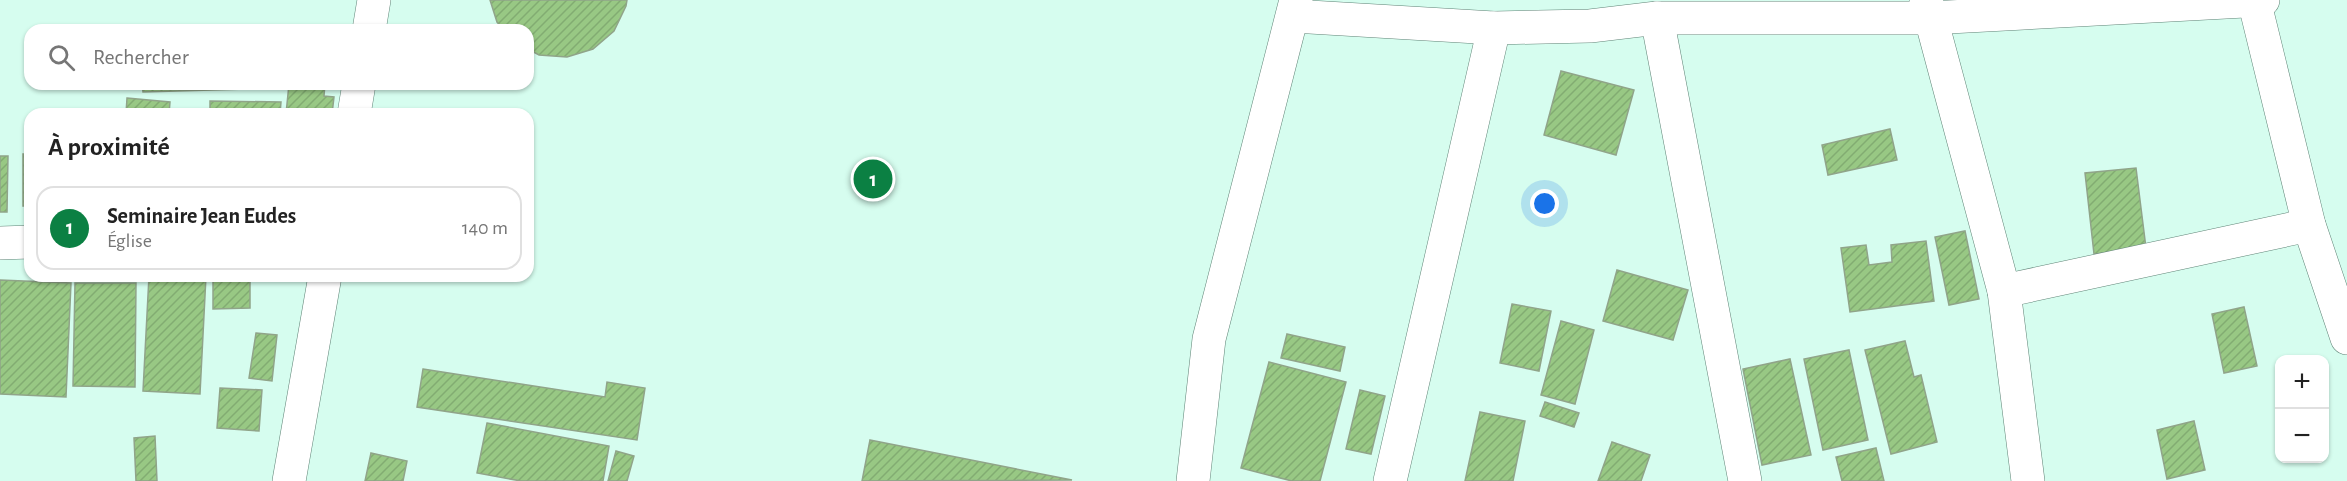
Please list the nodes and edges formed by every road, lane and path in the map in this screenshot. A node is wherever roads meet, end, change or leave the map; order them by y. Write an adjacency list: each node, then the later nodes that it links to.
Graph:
1 (374, 0): 7 (street)
2 (2257, 0): 4 (street); 11 (street)
3 (1294, 8): 8 (street); 18 (street)
4 (1928, 9): 6 (street); 15 (street)
5 (1591, 13): 6 (street); 8 (street)
6 (1657, 18): 20 (street)
7 (370, 24)
8 (1494, 28): 19 (street)
9 (358, 90): 10 (street)
10 (355, 108)
11 (2309, 225): 15 (street); 16 (street)
12 (24, 242): 13 (street)
13 (0, 243)
14 (325, 282): 17 (street)
15 (2004, 291): 21 (street)
16 (2347, 338)
17 (289, 481)
18 (1193, 481)
19 (1390, 481)
20 (1745, 481)
21 (2028, 481)

